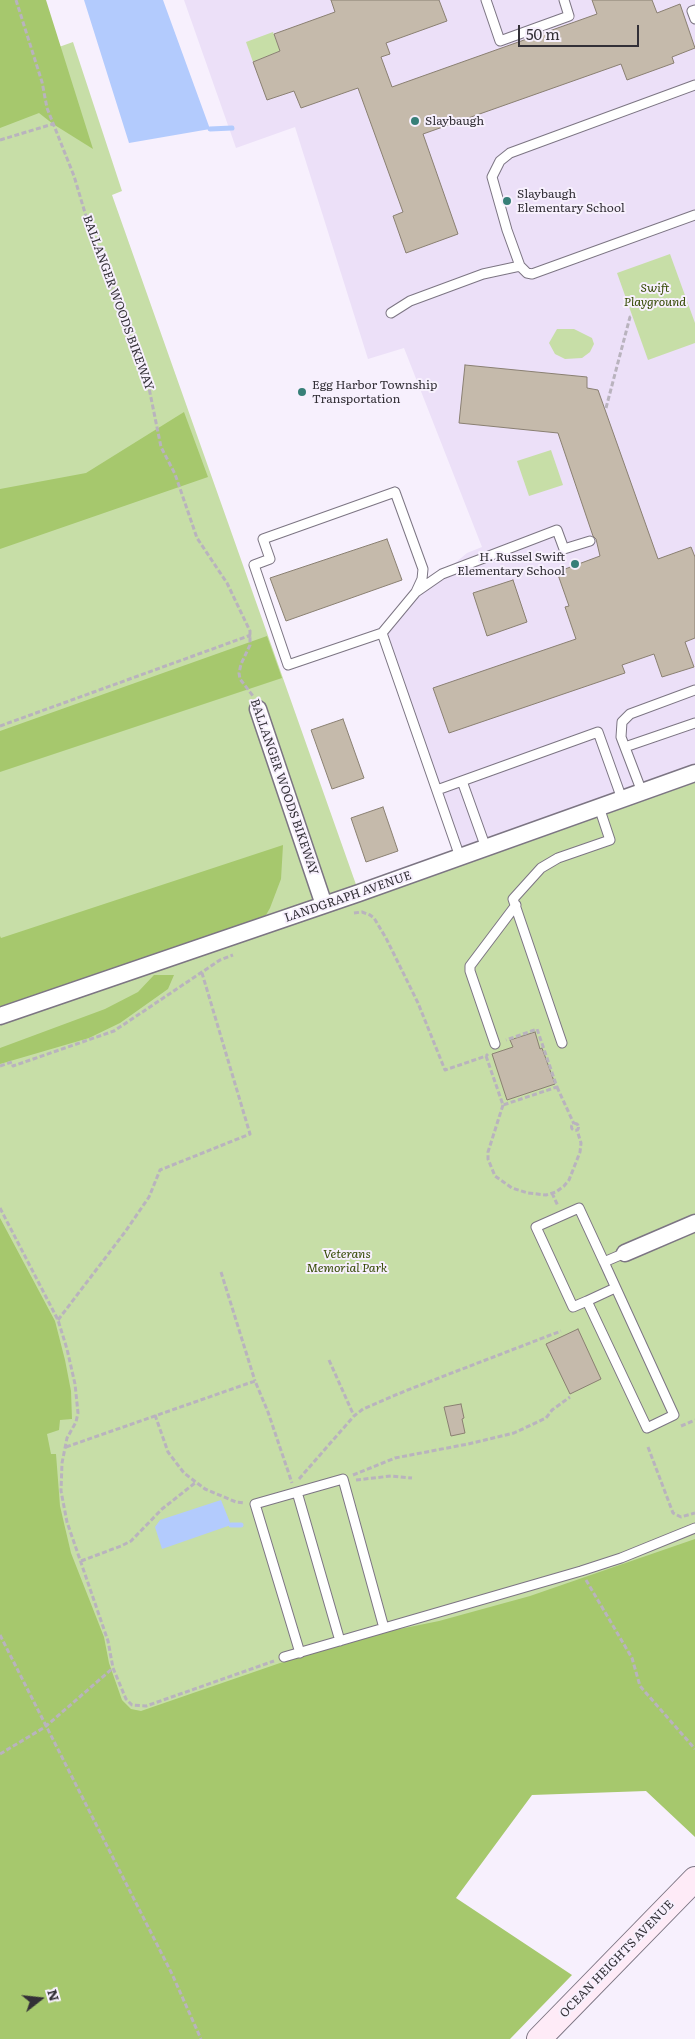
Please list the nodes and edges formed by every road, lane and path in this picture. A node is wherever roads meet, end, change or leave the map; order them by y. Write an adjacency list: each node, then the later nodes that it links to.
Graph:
1 (16, 0): 7 (path, BALLANGER WOODS BIKEWAY)
2 (486, 0): 3 (lane)
3 (564, 0)
4 (695, 10): 5 (lane)
5 (695, 19)
6 (695, 84): 10 (lane)
7 (53, 124): 8 (path); 17 (path, BALLANGER WOODS BIKEWAY)
8 (0, 140)
9 (695, 215): 10 (lane)
10 (520, 266): 11 (lane)
11 (391, 313)
12 (632, 316): 13 (path)
13 (606, 408)
14 (590, 541): 15 (lane)
15 (416, 592): 16 (lane); 16 (lane)
16 (382, 633): 25 (lane)
17 (251, 635): 19 (path, BALLANGER WOODS BIKEWAY); 21 (path)
18 (695, 690): 22 (lane)
19 (258, 709): 31 (street, BALLANGER WOODS BIKEWAY)
20 (695, 723): 22 (lane)
21 (0, 726)
22 (625, 747): 26 (lane)
23 (695, 773): 26 (street, LANDGRAPH AVENUE)
24 (462, 781): 25 (lane); 27 (lane); 29 (lane)
25 (436, 790): 30 (lane)
26 (642, 792): 27 (street, LANDGRAPH AVENUE)
27 (622, 799): 28 (street, LANDGRAPH AVENUE)
28 (599, 807): 29 (street, LANDGRAPH AVENUE); 32 (lane)
29 (486, 848): 30 (street, LANDGRAPH AVENUE)
30 (460, 857): 31 (street, LANDGRAPH AVENUE)
31 (324, 905): 36 (street, LANDGRAPH AVENUE)
32 (516, 905): 37 (lane); 38 (lane)
33 (351, 913): 39 (path)
34 (235, 954): 35 (path)
35 (202, 972): 40 (path); 52 (path)
36 (0, 1016)
37 (562, 1043)
38 (496, 1044): 39 (path); 41 (path)
39 (486, 1056): 42 (path)
40 (0, 1066)
41 (557, 1087): 42 (path); 43 (path)
42 (503, 1105): 43 (path)
43 (552, 1193): 44 (path)
44 (558, 1206)
45 (0, 1208): 52 (path)
46 (695, 1223): 47 (street)
47 (625, 1253): 48 (lane)
48 (604, 1262): 50 (lane); 51 (lane)
49 (221, 1272): 55 (path)
50 (615, 1288): 51 (lane); 51 (lane)
51 (587, 1301)
52 (58, 1320): 61 (path)
53 (561, 1331): 58 (path)
54 (330, 1360): 58 (path)
55 (255, 1381): 57 (path); 66 (path)
56 (570, 1397): 64 (path)
57 (155, 1415): 61 (path); 65 (path)
58 (354, 1416): 66 (path)
59 (695, 1420): 60 (path)
60 (680, 1427)
61 (66, 1447): 70 (path)
62 (648, 1447): 68 (path)
63 (412, 1478): 64 (path)
64 (343, 1479): 66 (lane); 72 (lane)
65 (196, 1484): 67 (path); 70 (path)
66 (297, 1492): 67 (lane); 74 (lane)
67 (254, 1504): 75 (lane)
68 (695, 1513)
69 (695, 1528): 71 (lane)
70 (81, 1561): 77 (path)
71 (581, 1571): 72 (lane); 79 (path)
72 (384, 1628): 74 (lane)
73 (0, 1635): 78 (path)
74 (340, 1641): 75 (lane)
75 (300, 1653): 76 (lane)
76 (284, 1657): 77 (path)
77 (113, 1668): 78 (path)
78 (46, 1727): 80 (path); 82 (path)
79 (695, 1749)
80 (0, 1754)
81 (695, 1879): 83 (main road, OCEAN HEIGHTS AVENUE)
82 (201, 2039)
83 (539, 2039)

